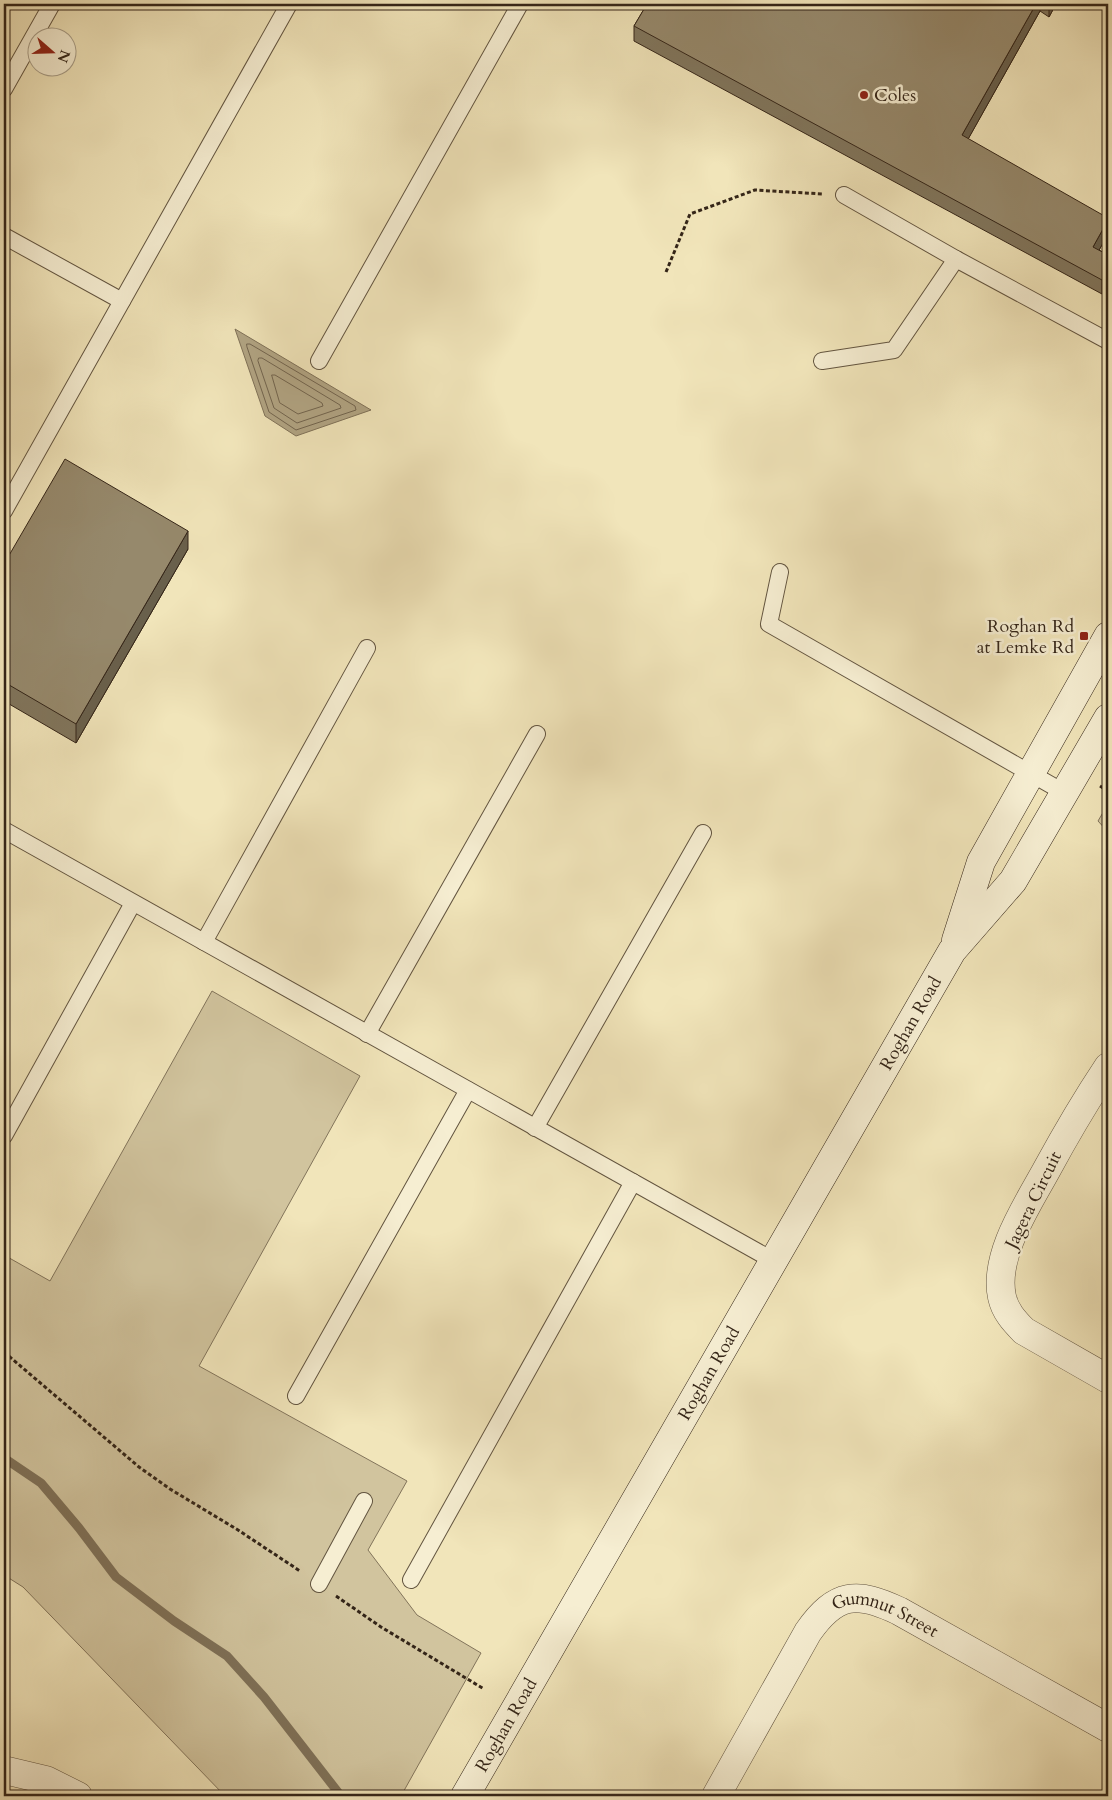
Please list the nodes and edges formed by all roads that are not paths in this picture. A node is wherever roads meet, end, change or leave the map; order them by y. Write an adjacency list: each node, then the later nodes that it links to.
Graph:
1 (52, 4): 4 (lane)
2 (289, 4): 8 (lane)
3 (520, 4): 10 (lane)
4 (4, 89)
5 (844, 195): 7 (lane)
6 (4, 236): 8 (lane)
7 (956, 259): 9 (lane); 11 (lane)
8 (122, 301): 12 (lane)
9 (1108, 341)
10 (319, 361)
11 (822, 361)
12 (4, 511)
13 (780, 572): 18 (lane)
14 (1108, 636): 18 (main road, Roghan Road)
15 (367, 648): 23 (lane)
16 (1108, 718): 19 (main road, Roghan Road)
17 (537, 734): 25 (lane)
18 (1030, 773): 19 (lane); 24 (main road, Roghan Road)
19 (1065, 793): 24 (main road, Roghan Road)
20 (4, 830): 22 (lane)
21 (703, 833): 28 (lane)
22 (133, 903): 23 (lane); 29 (lane)
23 (204, 942): 25 (lane)
24 (952, 951): 31 (main road, Roghan Road)
25 (367, 1034): 27 (lane)
26 (1108, 1067): 32 (main road, Jagera Circuit)
27 (468, 1090): 28 (lane); 33 (lane)
28 (535, 1128): 30 (lane)
29 (4, 1136)
30 (633, 1182): 31 (lane); 35 (lane)
31 (774, 1261): 40 (main road, Roghan Road)
32 (1108, 1379)
33 (296, 1396)
34 (364, 1502): 36 (lane)
35 (410, 1580)
36 (319, 1584)
37 (1108, 1728): 41 (main road, Gumnut Street)
38 (4, 1770): 39 (main road)
39 (78, 1796)
40 (465, 1796)
41 (716, 1796)

